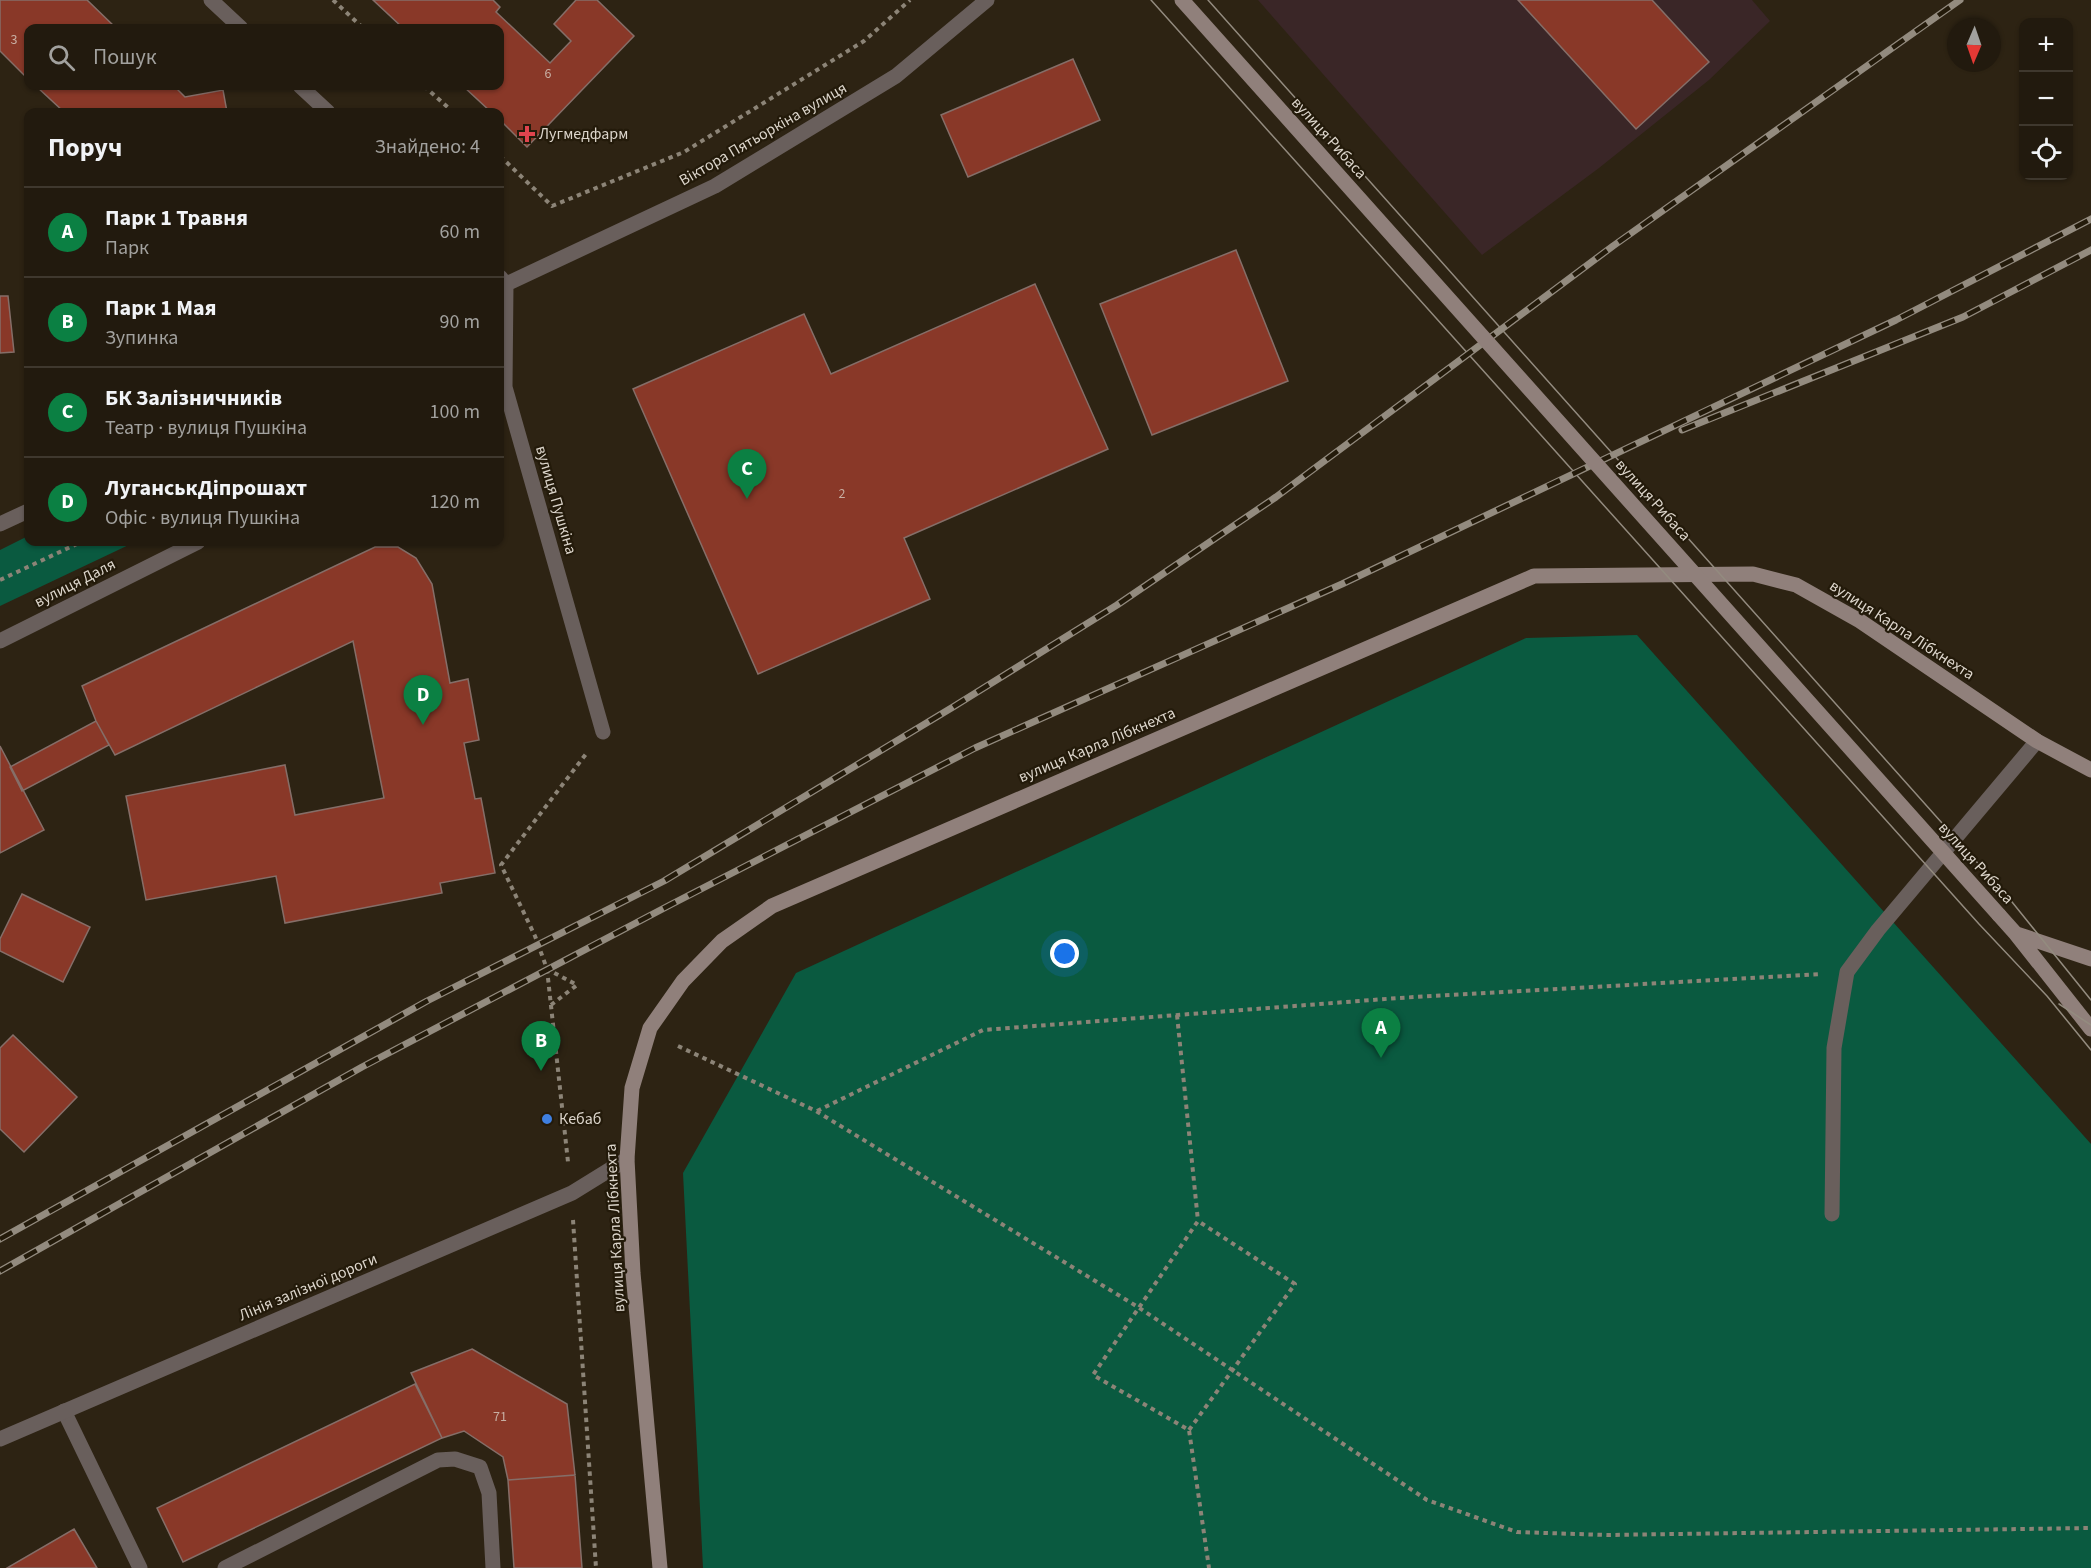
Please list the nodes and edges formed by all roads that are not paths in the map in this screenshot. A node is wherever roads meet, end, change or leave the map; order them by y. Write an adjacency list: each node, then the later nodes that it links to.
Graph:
1 (211, 0): 4 (street)
2 (987, 0): 7 (street, Віктора Пятьоркіна вулиця)
3 (1182, 0): 16 (street, вулиця Рибаса, bridge)
4 (237, 24)
5 (304, 90): 6 (street)
6 (324, 108)
7 (504, 281)
8 (504, 395): 13 (street, вулиця Пушкіна)
9 (24, 513): 10 (street)
10 (0, 525)
11 (190, 546): 12 (street, вулиця Даля)
12 (0, 641)
13 (603, 732)
14 (2037, 741): 15 (street, вулиця Карла Лібкнехта); 19 (street, вулиця Карла Лібкнехта); 20 (street)
15 (2091, 770)
16 (2016, 934): 17 (street); 18 (street, вулиця Рибаса)
17 (2091, 960)
18 (2091, 1029)
19 (627, 1159): 21 (street, Лінія залізної дороги); 26 (street, вулиця Карла Лібкнехта)
20 (1832, 1214)
21 (64, 1412): 22 (street, Лінія залізної дороги); 23 (street)
22 (0, 1439)
23 (140, 1568)
24 (225, 1568): 25 (street)
25 (493, 1568)
26 (660, 1568)

